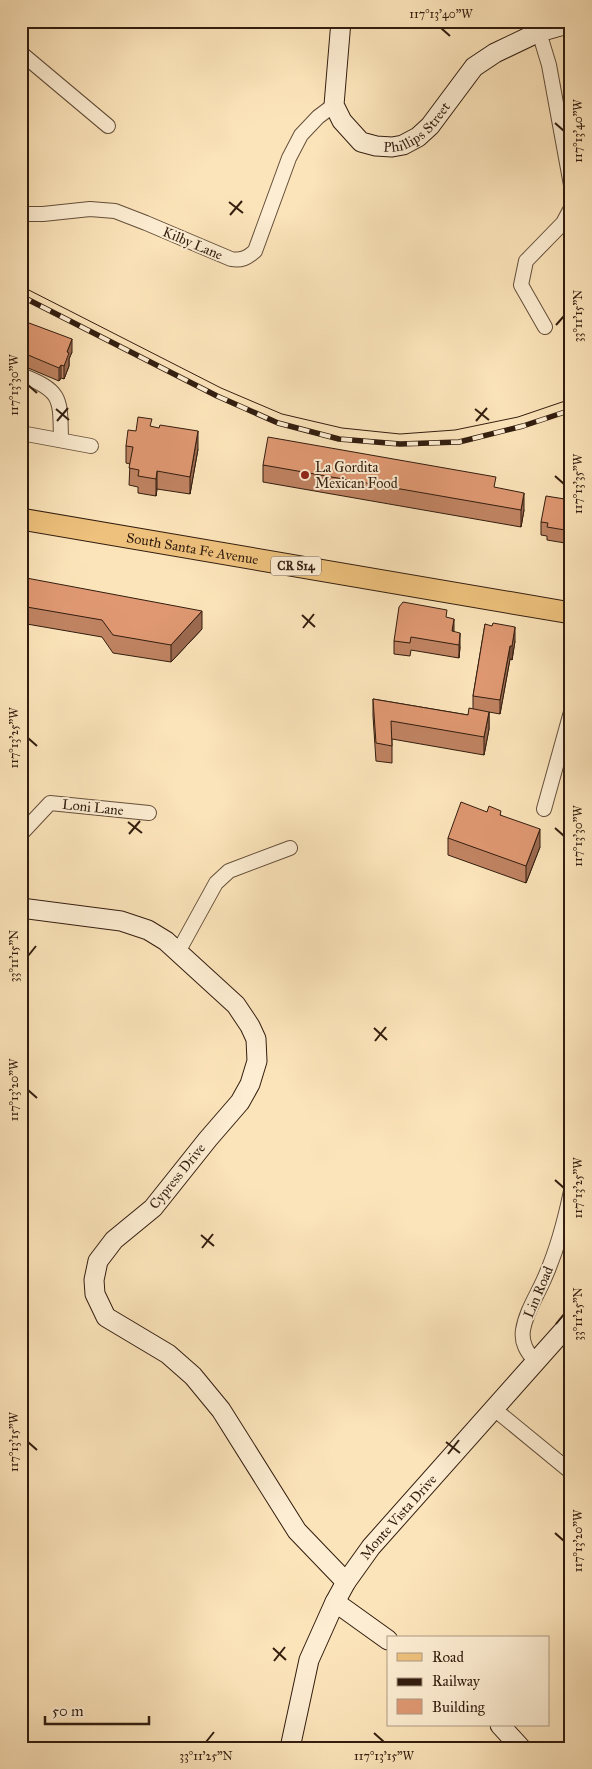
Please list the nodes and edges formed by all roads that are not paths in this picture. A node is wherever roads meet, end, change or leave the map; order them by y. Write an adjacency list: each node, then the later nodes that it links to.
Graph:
1 (341, 21): 5 (street)
2 (571, 22): 3 (street, Phillips Street)
3 (539, 32): 5 (street, Phillips Street); 7 (street)
4 (21, 53): 6 (street)
5 (334, 105): 9 (street, Kilby Lane)
6 (108, 126)
7 (571, 185)
8 (571, 208): 10 (street)
9 (21, 214)
10 (545, 327)
11 (21, 375): 13 (street)
12 (21, 433): 13 (street)
13 (61, 440): 14 (street)
14 (91, 446)
15 (21, 519): 16 (main road, South Santa Fe Avenue / CR S14)
16 (571, 613)
17 (571, 712): 18 (street)
18 (544, 809)
19 (149, 812): 20 (street, Loni Lane)
20 (21, 834)
21 (290, 848): 23 (street)
22 (21, 908): 23 (street, Cypress Drive)
23 (178, 952): 29 (street, Cypress Drive)
24 (571, 1192): 26 (street, Lin Road)
25 (570, 1325): 26 (street, Monte Vista Drive)
26 (536, 1361): 27 (street, Monte Vista Drive)
27 (493, 1408): 28 (street); 29 (street, Monte Vista Drive)
28 (571, 1472)
29 (346, 1582): 30 (street, Monte Vista Drive)
30 (335, 1602): 31 (street); 33 (street, Monte Vista Drive)
31 (387, 1639)
32 (501, 1726): 34 (street)
33 (290, 1748)
34 (521, 1748)

